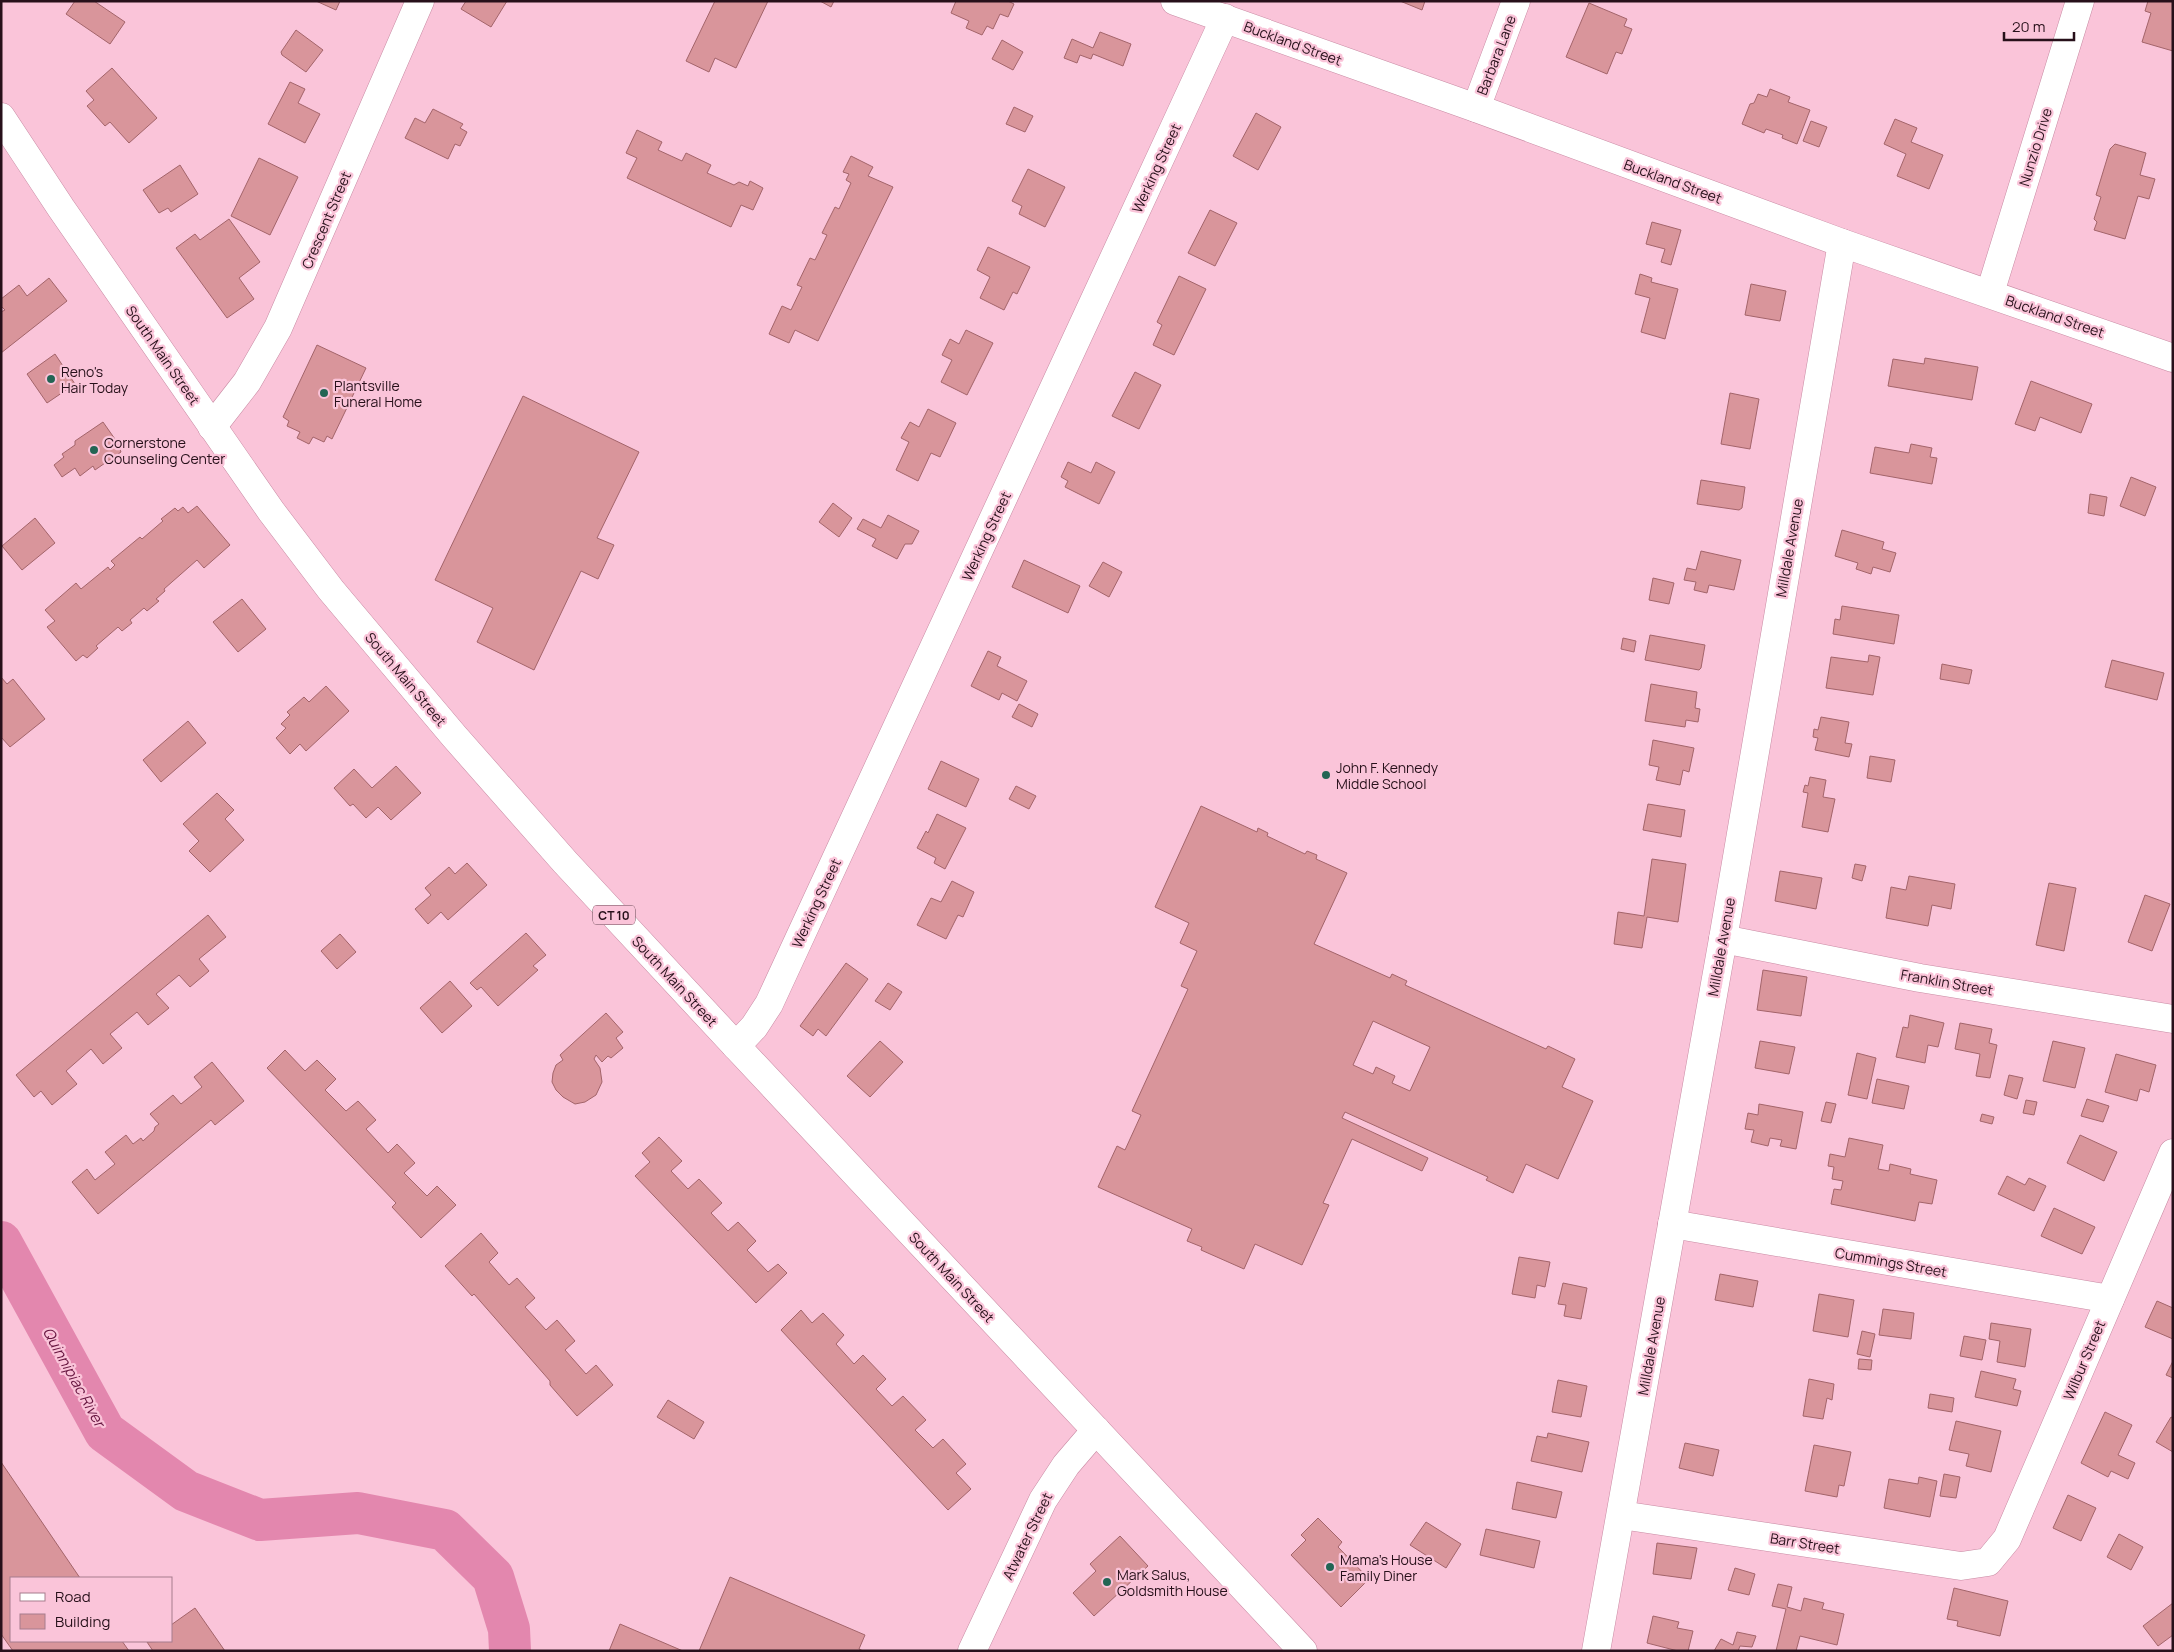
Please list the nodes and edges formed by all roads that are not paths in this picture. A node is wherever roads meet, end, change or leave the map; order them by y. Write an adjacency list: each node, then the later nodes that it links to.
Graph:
1 (420, 1): 11 (main road, Crescent Street)
2 (1175, 1): 5 (main road, Buckland Street)
3 (1516, 1): 6 (main road, Barbara Lane)
4 (2080, 1): 9 (main road, Nunzio Drive)
5 (1225, 18): 6 (main road, Buckland Street); 14 (main road, Werking Street)
6 (1476, 108): 8 (main road, Buckland Street)
7 (1, 117): 11 (main road, South Main Street / CT 10)
8 (1842, 243): 9 (main road, Buckland Street); 12 (main road, Milldale Avenue)
9 (1990, 293): 10 (main road, Buckland Street)
10 (2173, 358)
11 (212, 427): 14 (main road, South Main Street / CT 10)
12 (1723, 938): 13 (main road, Franklin Street); 16 (main road, Milldale Avenue)
13 (2173, 1020)
14 (736, 1046): 18 (main road, South Main Street / CT 10)
15 (2173, 1153): 17 (main road, Wilbur Street)
16 (1672, 1224): 17 (main road, Cummings Street); 19 (main road, Milldale Avenue)
17 (2110, 1299): 20 (main road, Wilbur Street)
18 (1096, 1430): 21 (main road, Atwater Street); 22 (main road, South Main Street / CT 10)
19 (1621, 1515): 20 (main road, Barr Street); 23 (main road, Milldale Avenue)
20 (1988, 1562)
21 (972, 1651)
22 (1303, 1651)
23 (1596, 1651)

